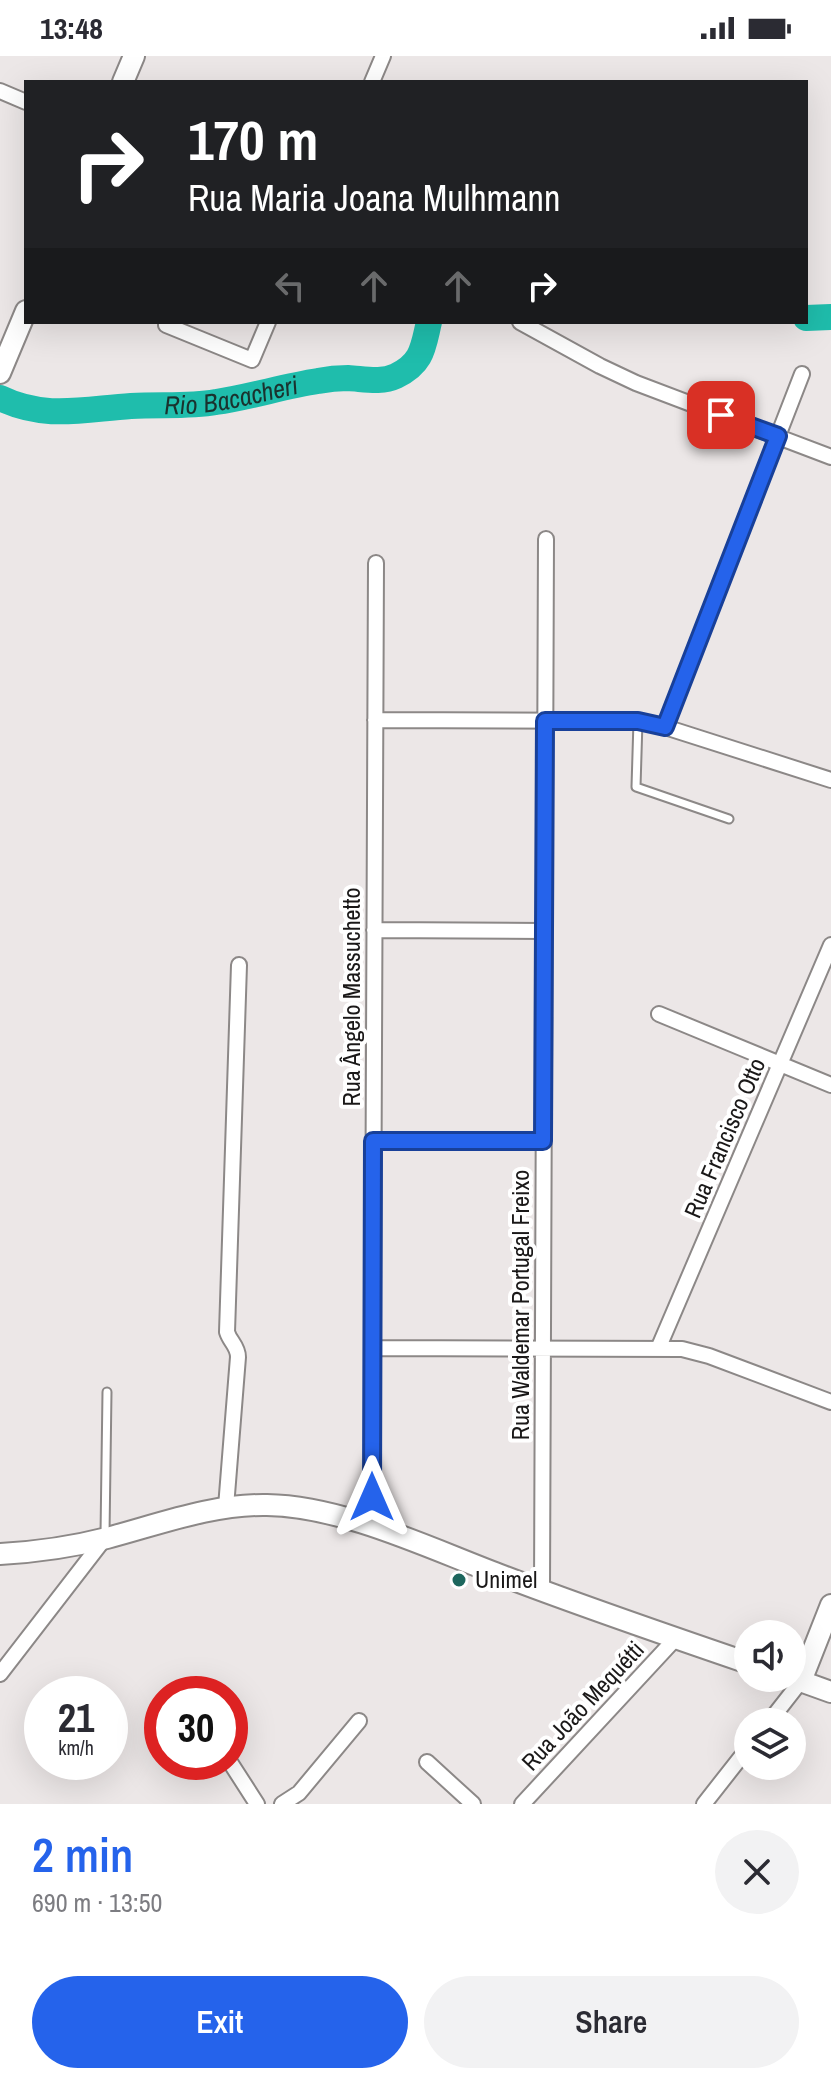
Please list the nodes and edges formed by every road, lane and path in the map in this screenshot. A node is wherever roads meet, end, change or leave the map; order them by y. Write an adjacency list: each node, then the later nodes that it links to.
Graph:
1 (134, 56): 3 (main road)
2 (383, 56): 4 (street)
3 (124, 80)
4 (373, 80)
5 (0, 91): 6 (street)
6 (24, 101)
7 (24, 316): 11 (main road)
8 (267, 324): 10 (street)
9 (524, 324): 13 (street)
10 (166, 325)
11 (0, 373)
12 (802, 374): 13 (street)
13 (778, 436): 14 (street); 20 (street)
14 (831, 457)
15 (546, 539): 18 (street, Rua Waldemar Portugal Freixo)
16 (376, 563): 17 (street, Rua Ângelo Massuchetto)
17 (375, 720): 18 (street); 23 (street, Rua Ângelo Massuchetto)
18 (545, 721): 19 (street); 24 (street, Rua Waldemar Portugal Freixo)
19 (638, 721): 20 (street); 22 (lane)
20 (665, 727): 21 (street)
21 (831, 780)
22 (729, 819)
23 (374, 930): 24 (street); 30 (street, Rua Ângelo Massuchetto)
24 (544, 931): 31 (street, Rua Waldemar Portugal Freixo)
25 (831, 945): 28 (street, Rua Francisco Otto)
26 (239, 965): 37 (street)
27 (659, 1014): 28 (street)
28 (780, 1065): 29 (street); 34 (street, Rua Francisco Otto)
29 (831, 1085)
30 (373, 1141): 31 (street); 32 (street, Rua Ângelo Massuchetto)
31 (543, 1141): 33 (street, Rua Waldemar Portugal Freixo)
32 (372, 1348): 33 (street); 38 (street, Rua Ângelo Massuchetto)
33 (543, 1349): 34 (street); 41 (street, Rua Waldemar Portugal Freixo)
34 (658, 1349): 36 (street)
35 (107, 1392): 39 (lane)
36 (831, 1402)
37 (226, 1507): 38 (main road); 39 (main road)
38 (372, 1526): 41 (main road)
39 (105, 1538): 40 (main road); 46 (street)
40 (0, 1554)
41 (542, 1590): 43 (main road)
42 (831, 1605): 45 (main road)
43 (676, 1638): 44 (main road); 56 (street, Rua João Mequétti)
44 (734, 1658)
45 (806, 1659)
46 (0, 1674)
47 (806, 1683): 48 (main road)
48 (831, 1692)
49 (359, 1721): 54 (street)
50 (427, 1762): 55 (street)
51 (734, 1766): 57 (street)
52 (242, 1780): 53 (street)
53 (257, 1804)
54 (282, 1804)
55 (473, 1804)
56 (522, 1804)
57 (704, 1804)

